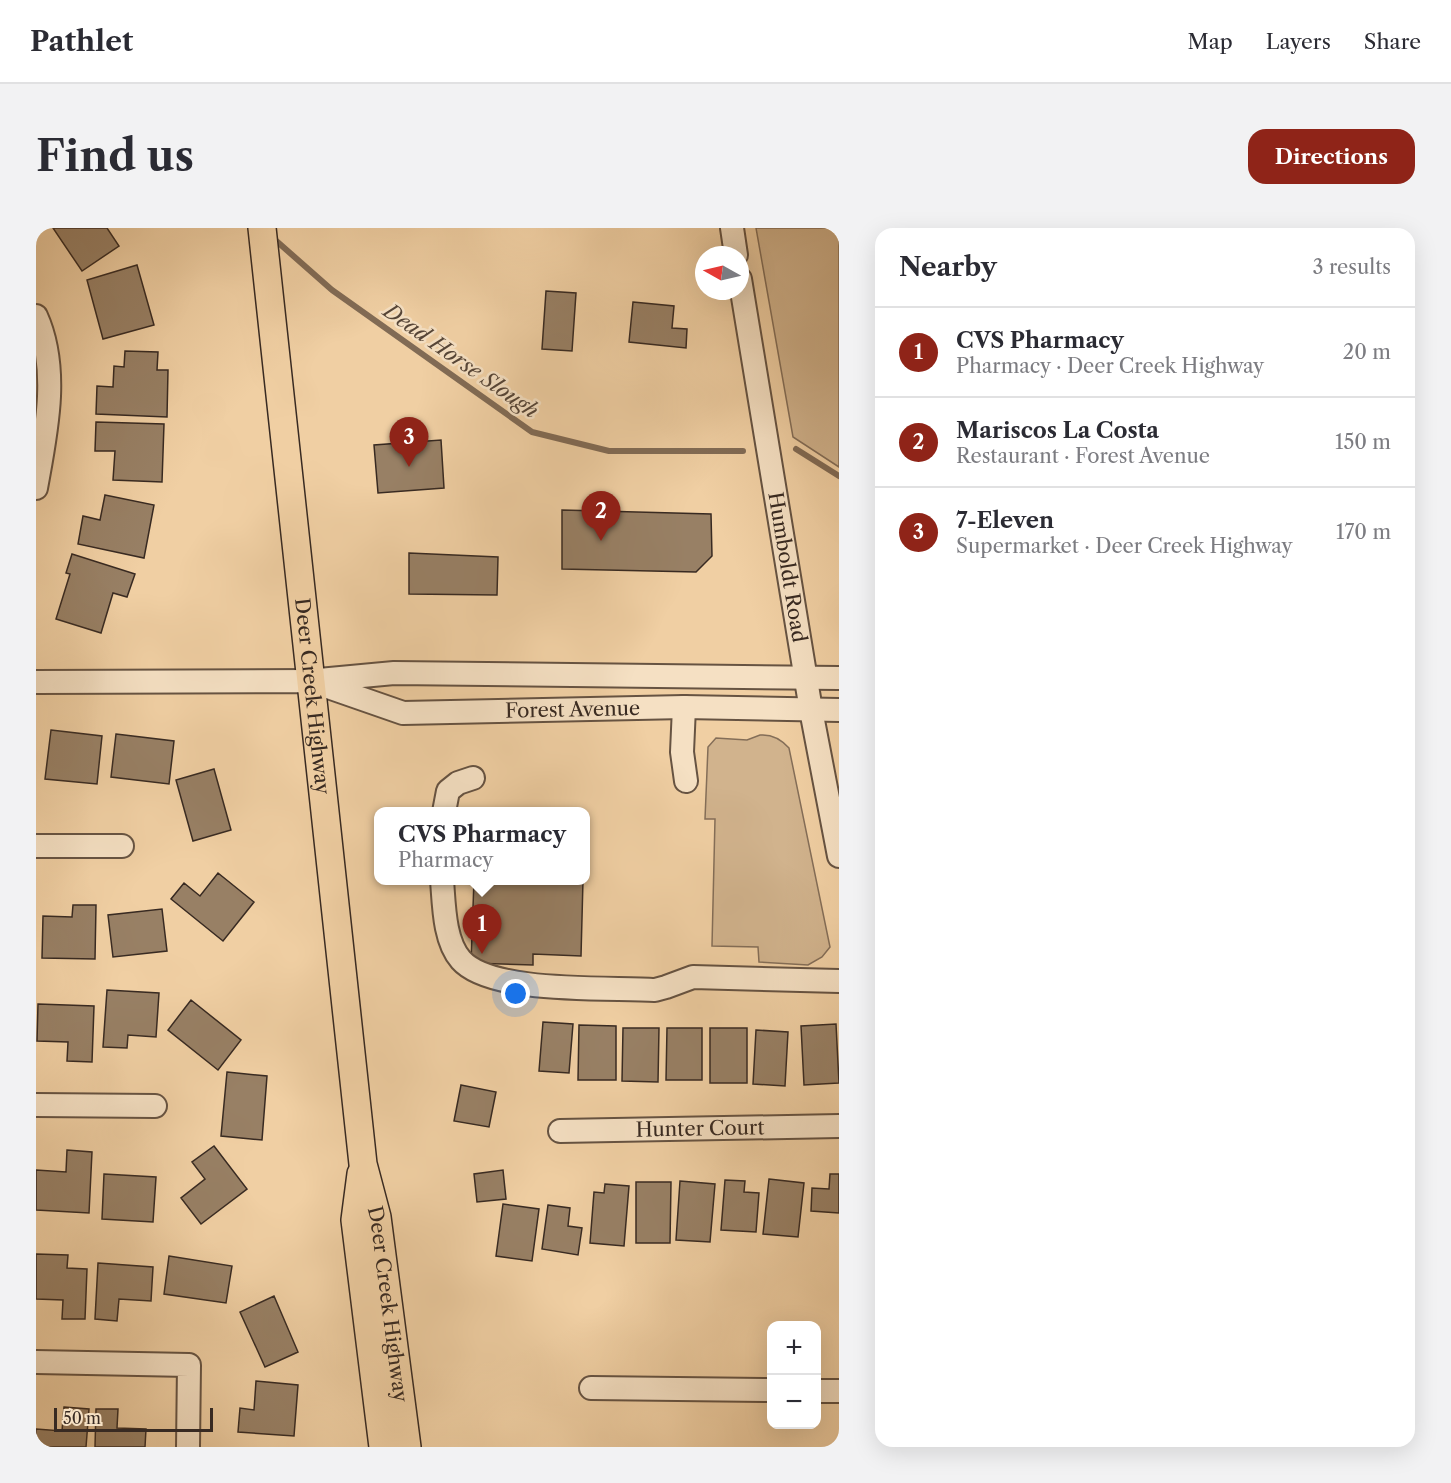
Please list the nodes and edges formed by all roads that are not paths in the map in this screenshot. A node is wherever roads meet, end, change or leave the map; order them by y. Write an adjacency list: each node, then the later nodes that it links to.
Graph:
1 (262, 228): 9 (main road, Deer Creek Highway)
2 (732, 228): 3 (street)
3 (735, 246)
4 (743, 300): 7 (street, Humboldt Road)
5 (36, 315): 6 (street)
6 (36, 488)
7 (806, 677): 8 (street, Forest Avenue); 9 (street, Forest Avenue); 12 (street, Humboldt Road)
8 (839, 678)
9 (311, 681): 10 (street, Forest Avenue); 11 (street, Forest Avenue); 27 (main road, Deer Creek Highway)
10 (36, 682)
11 (684, 707): 12 (street, Forest Avenue); 15 (street)
12 (812, 710): 13 (street, Forest Avenue); 17 (street, Humboldt Road)
13 (839, 710)
14 (473, 778): 16 (street)
15 (686, 781)
16 (445, 807)
17 (835, 808): 20 (street, Humboldt Road)
18 (36, 846): 19 (street)
19 (122, 846)
20 (839, 856)
21 (442, 885): 22 (street)
22 (839, 981)
23 (36, 1105): 24 (street)
24 (155, 1106)
25 (839, 1126): 26 (street, Hunter Court)
26 (560, 1131)
27 (363, 1164): 34 (main road, Deer Creek Highway); 35 (main road, Deer Creek Highway)
28 (36, 1362): 33 (street)
29 (591, 1388): 30 (street)
30 (767, 1390)
31 (821, 1391): 32 (street)
32 (839, 1391)
33 (189, 1447)
34 (383, 1447)
35 (407, 1447)

